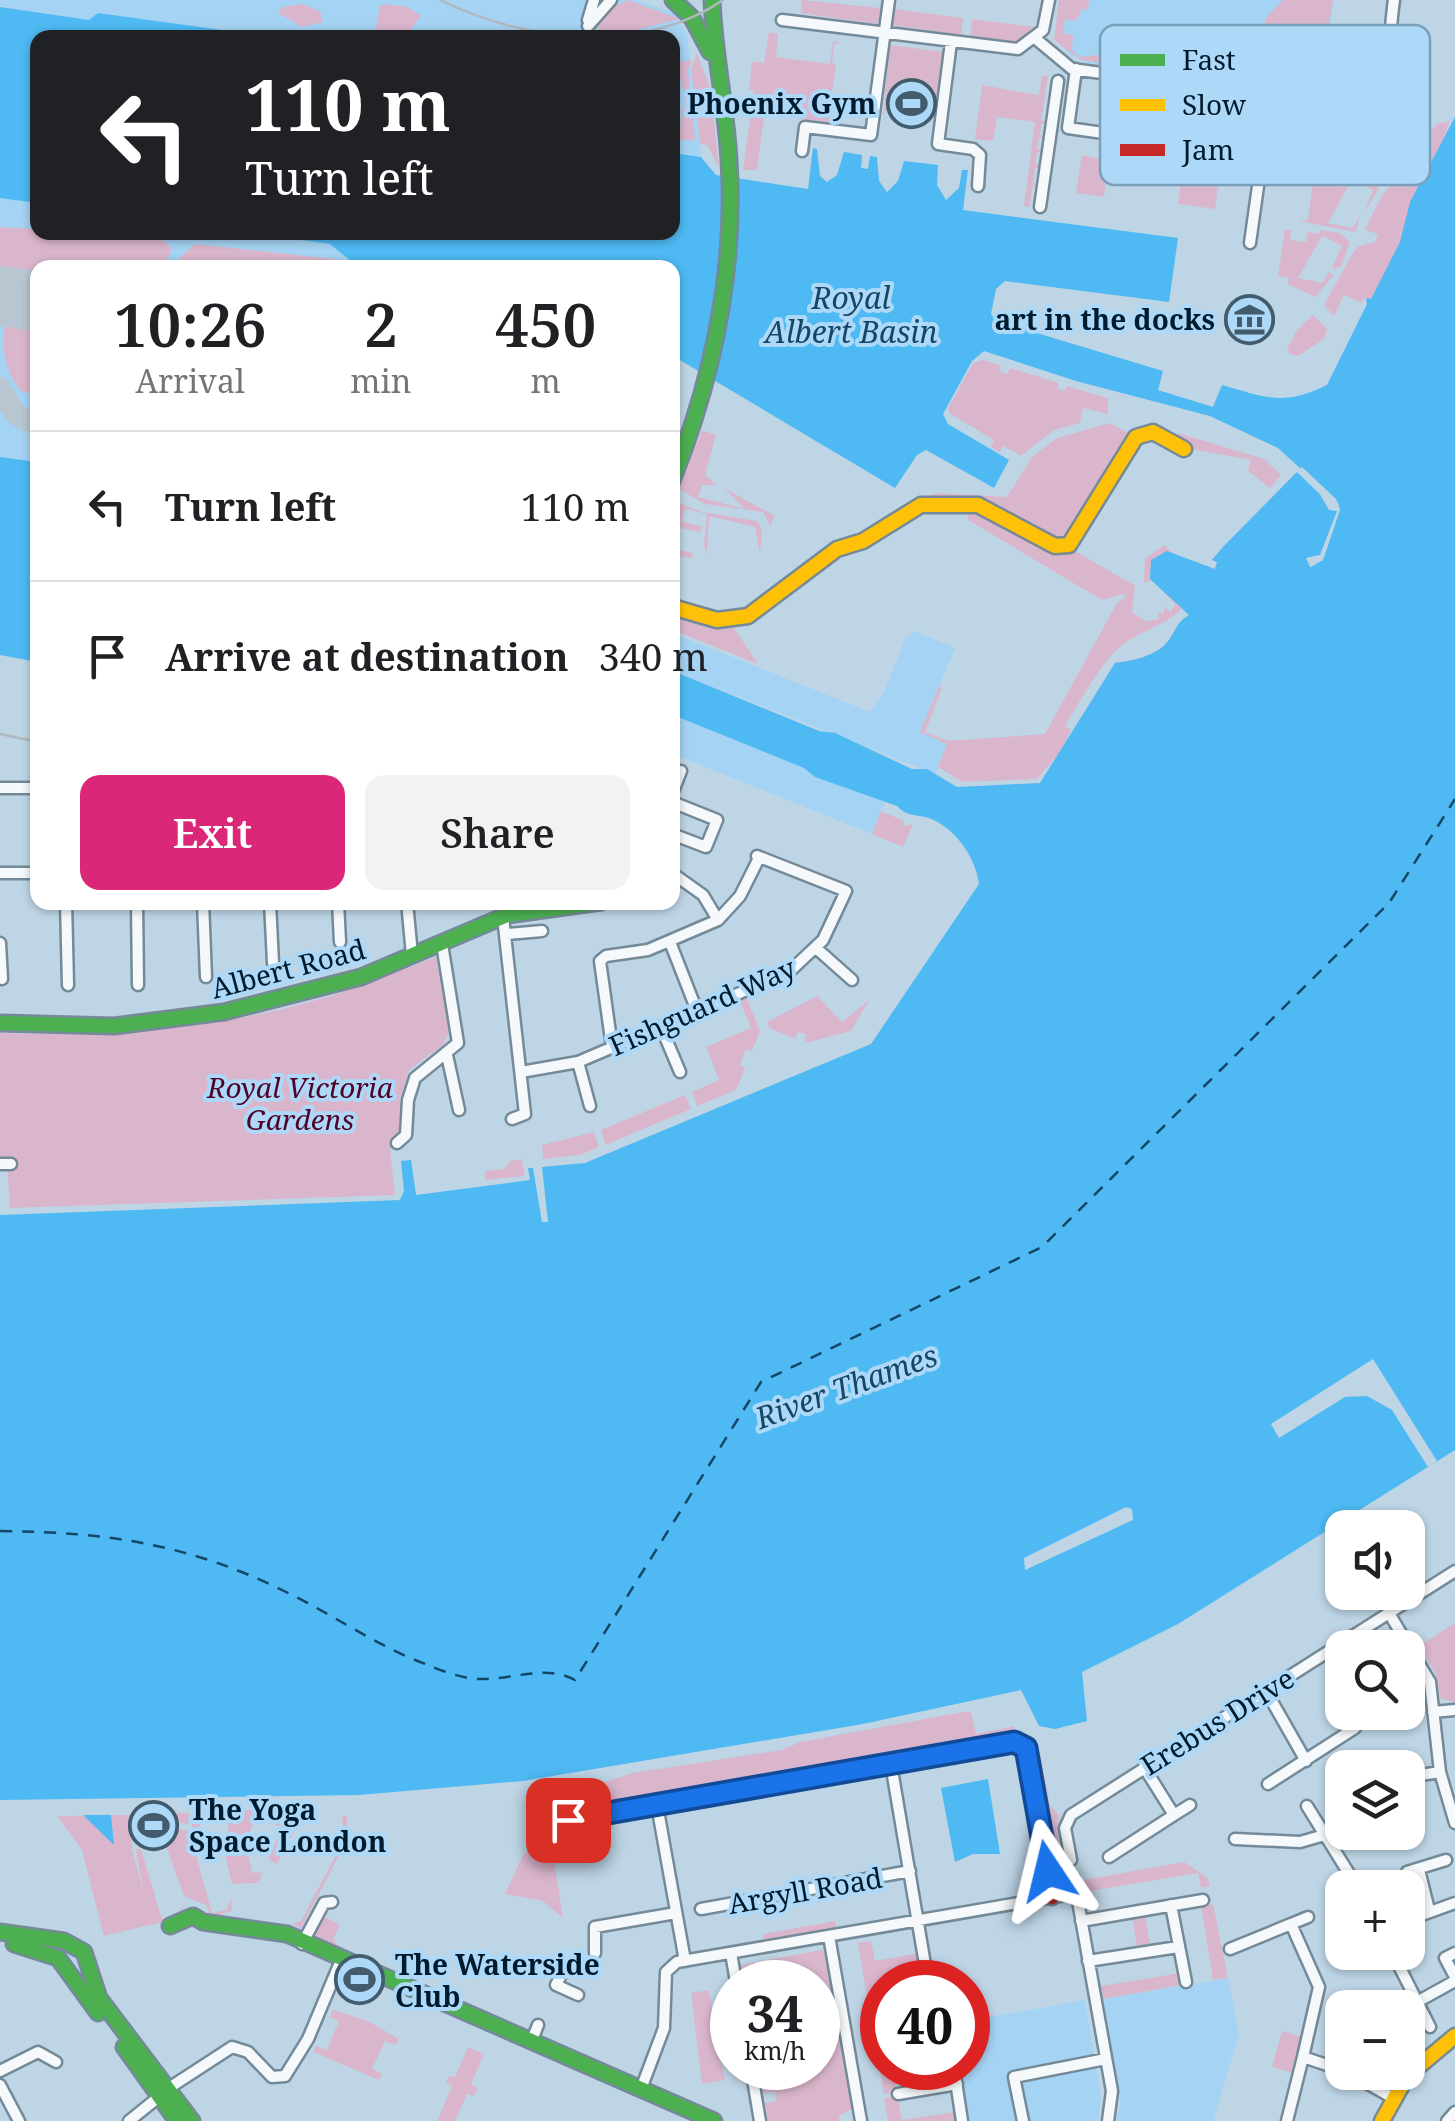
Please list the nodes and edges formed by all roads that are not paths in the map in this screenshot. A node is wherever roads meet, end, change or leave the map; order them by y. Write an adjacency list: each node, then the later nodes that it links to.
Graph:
1 (594, 0): 2 (street)
2 (611, 0)
3 (674, 0): 15 (main road)
4 (712, 0): 15 (main road)
5 (889, 0): 10 (street)
6 (1049, 0): 11 (street)
7 (1394, 0): 9 (street)
8 (782, 20): 10 (street)
9 (1390, 25)
10 (884, 34): 12 (street); 18 (street)
11 (1036, 38): 12 (street); 13 (street)
12 (951, 42): 20 (street)
13 (1076, 70): 14 (street); 17 (street)
14 (1100, 73)
15 (720, 80): 24 (main road)
16 (1058, 81): 21 (street)
17 (1100, 133)
18 (802, 150)
19 (1256, 185): 22 (street)
20 (978, 186)
21 (1040, 207)
22 (1250, 243)
23 (1184, 449): 25 (main road)
24 (680, 461)
25 (680, 608)
26 (682, 771): 27 (street)
27 (680, 776)
28 (0, 788): 29 (street)
29 (30, 788)
30 (680, 805): 31 (street)
31 (680, 837)
32 (30, 872): 33 (street)
33 (0, 873)
34 (680, 878): 42 (street)
35 (66, 910): 56 (street)
36 (137, 910): 57 (street)
37 (203, 910): 53 (street)
38 (270, 910): 51 (street)
39 (338, 910): 45 (street)
40 (408, 910): 50 (street)
41 (505, 911): 44 (street); 48 (main road, Albert Road)
42 (718, 920): 46 (street); 49 (street, Fishguard Way)
43 (542, 931): 44 (street)
44 (507, 934): 64 (street)
45 (340, 942)
46 (670, 942): 58 (street); 61 (street)
47 (0, 943): 52 (street)
48 (442, 944): 50 (main road, Albert Road); 62 (street)
49 (816, 948): 55 (street); 58 (street, Fishguard Way)
50 (413, 956): 59 (main road, Albert Road)
51 (273, 963)
52 (0, 965): 54 (street)
53 (206, 977)
54 (2, 979)
55 (852, 980)
56 (68, 985)
57 (138, 985)
58 (697, 1011): 60 (street, Fishguard Way)
59 (0, 1023)
60 (661, 1027): 61 (street, Fishguard Way); 65 (street)
61 (612, 1047): 63 (street, Fishguard Way)
62 (448, 1055): 67 (street); 69 (street)
63 (578, 1062): 64 (street, Fishguard Way); 66 (street)
64 (521, 1072): 68 (street)
65 (680, 1072)
66 (590, 1106)
67 (459, 1110)
68 (519, 1122)
69 (397, 1143)
70 (1455, 1571): 71 (street, Erebus Drive)
71 (1388, 1613): 72 (street, Erebus Drive); 74 (street)
72 (1266, 1691): 76 (street); 78 (street, Erebus Drive)
73 (1455, 1710): 74 (street)
74 (1434, 1712): 79 (street)
75 (1352, 1730): 76 (street)
76 (1306, 1761): 81 (street)
77 (891, 1764): 82 (main road); 94 (street, Argyll Road); 97 (main road)
78 (1144, 1767): 85 (street); 92 (street, Erebus Drive)
79 (1440, 1772): 80 (street); 87 (street)
80 (1425, 1774)
81 (1268, 1784)
82 (657, 1805): 86 (main road); 105 (street)
83 (1190, 1805): 85 (street)
84 (1307, 1806): 88 (street)
85 (1174, 1815): 91 (street)
86 (568, 1820)
87 (1455, 1823)
88 (1325, 1830)
89 (1325, 1835): 90 (street)
90 (1235, 1840)
91 (1109, 1857)
92 (1071, 1860)
93 (1446, 1860): 103 (street)
94 (910, 1871): 102 (street, Argyll Road); 107 (street, Argyll Road)
95 (1074, 1879): 96 (street)
96 (1076, 1892): 97 (street); 108 (street)
97 (1052, 1896): 107 (street)
98 (1203, 1900): 101 (street)
99 (332, 1902): 114 (street)
100 (1455, 1903): 103 (street)
101 (1171, 1906): 108 (street); 115 (street)
102 (701, 1909)
103 (1429, 1910): 104 (street)
104 (1425, 1912)
105 (676, 1913): 117 (street); 124 (street)
106 (1308, 1917): 109 (street)
107 (918, 1920): 112 (street); 123 (street, Argyll Road)
108 (1081, 1921): 125 (street)
109 (1291, 1924): 116 (street); 134 (street)
110 (170, 1926): 114 (main road)
111 (0, 1932): 121 (main road)
112 (829, 1936): 118 (street); 155 (street)
113 (0, 1942): 121 (main road)
114 (302, 1944): 120 (main road)
115 (1178, 1947): 125 (street); 128 (street)
116 (1230, 1949)
117 (594, 1952)
118 (731, 1953): 122 (street); 124 (street)
119 (1455, 1953): 127 (street)
120 (342, 1958): 140 (main road); 145 (street)
121 (79, 1959): 145 (main road)
122 (732, 1960)
123 (924, 1960)
124 (685, 1961): 140 (street)
125 (1088, 1961): 135 (street)
126 (562, 1973): 129 (street)
127 (1455, 1979): 130 (street)
128 (1186, 1982)
129 (578, 1995)
130 (1425, 1997)
131 (1425, 2017): 132 (street)
132 (1430, 2027)
133 (1455, 2036): 147 (main road)
134 (1303, 2057): 137 (street); 159 (street)
135 (1106, 2058): 157 (street); 158 (street)
136 (56, 2062): 138 (street)
137 (1325, 2064)
138 (0, 2071)
139 (0, 2085): 149 (street)
140 (641, 2089): 153 (main road)
141 (754, 2090): 154 (street)
142 (922, 2090): 146 (street)
143 (958, 2090): 156 (street)
144 (1379, 2090): 147 (street)
145 (164, 2092): 150 (street); 151 (main road); 152 (main road)
146 (898, 2094)
147 (1393, 2098): 160 (main road)
148 (1455, 2112): 161 (street)
149 (19, 2121)
150 (129, 2121)
151 (178, 2121)
152 (192, 2121)
153 (714, 2121)
154 (760, 2121)
155 (861, 2121)
156 (962, 2121)
157 (1023, 2121)
158 (1108, 2121)
159 (1287, 2121)
160 (1382, 2121)
161 (1447, 2121)

